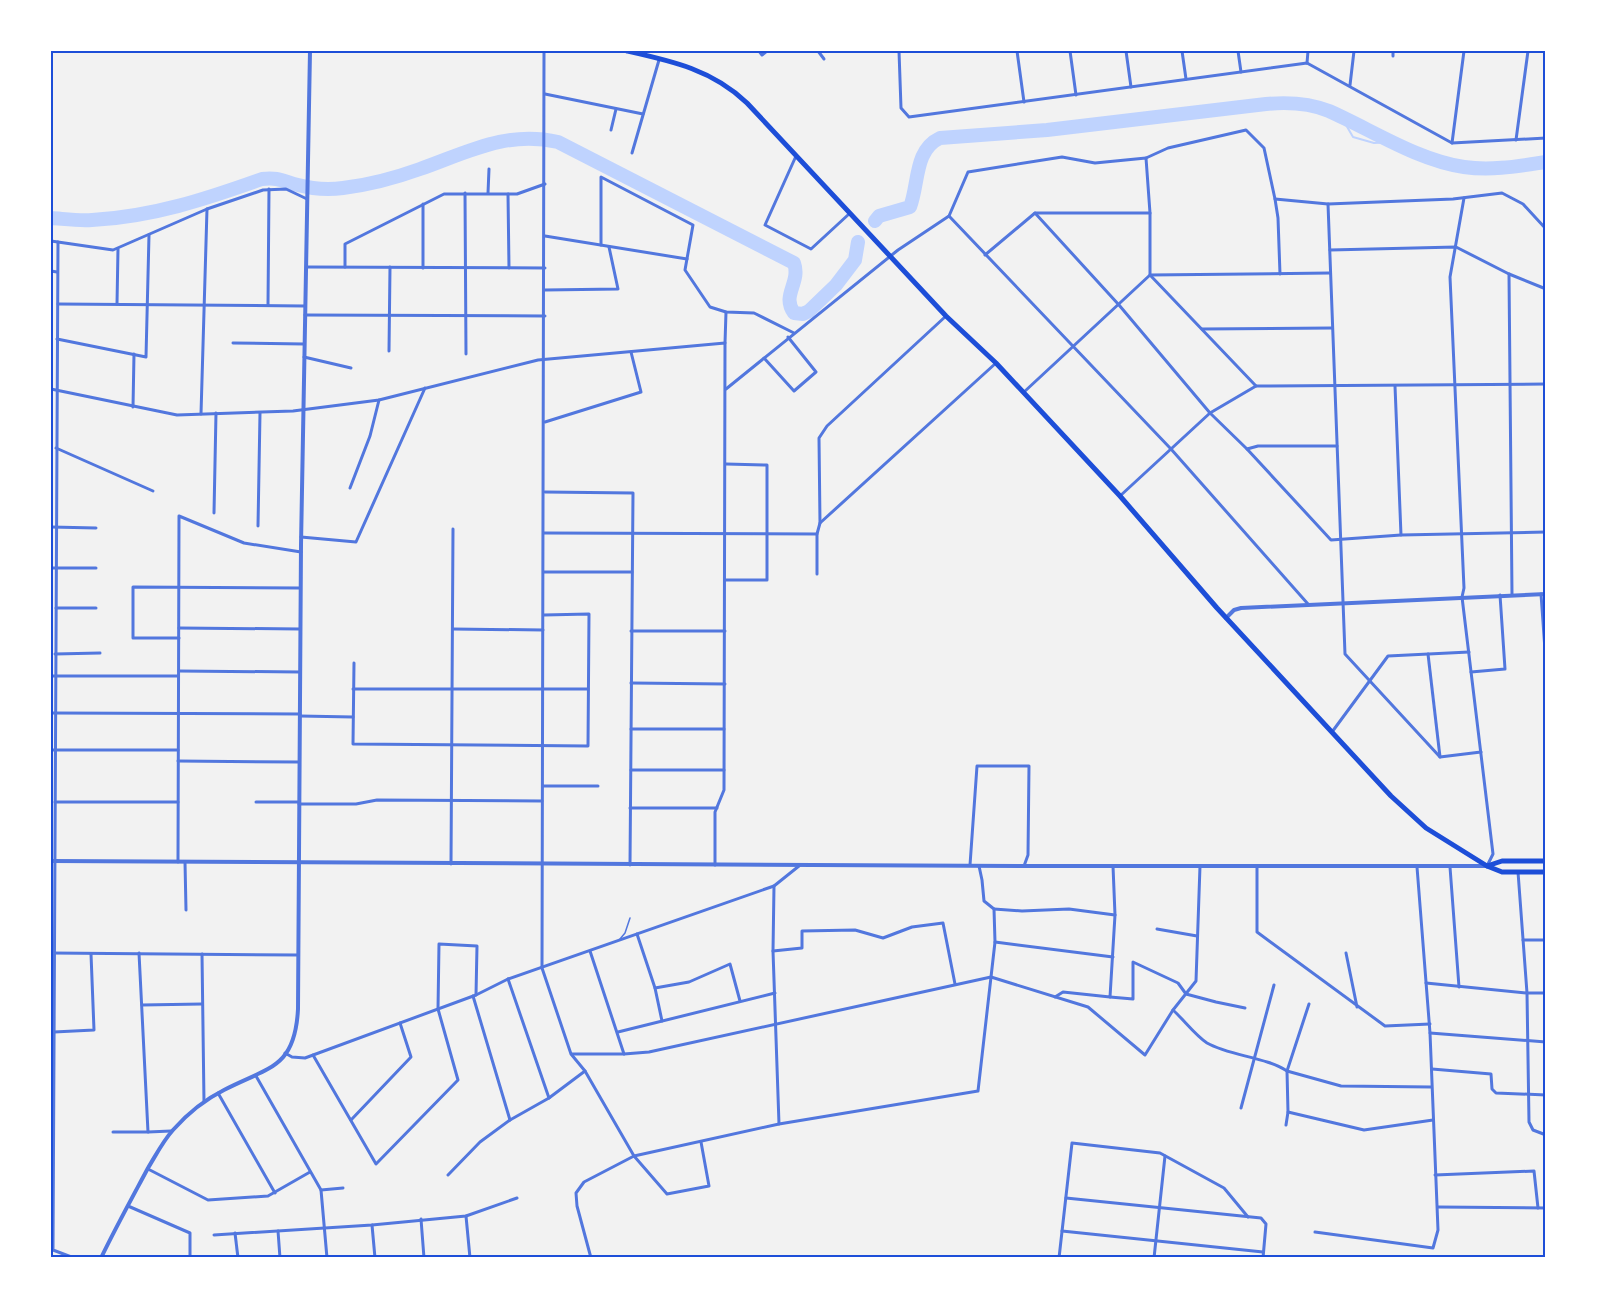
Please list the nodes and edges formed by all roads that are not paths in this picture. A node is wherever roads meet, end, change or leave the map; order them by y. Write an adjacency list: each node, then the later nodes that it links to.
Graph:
1 (310, 51): 45 (street)
2 (544, 51): 26 (street)
3 (627, 51): 19 (highway)
4 (759, 51): 5 (street)
5 (767, 51)
6 (818, 51): 20 (street)
7 (899, 51): 28 (street)
8 (1017, 51): 28 (street)
9 (1070, 51): 27 (street)
10 (1126, 51): 25 (street)
11 (1182, 51): 23 (street)
12 (1238, 51): 22 (street)
13 (1308, 51): 21 (street)
14 (1354, 51): 24 (street)
15 (1393, 51): 18 (street)
16 (1464, 51): 34 (street)
17 (1528, 51): 33 (street)
18 (1393, 56)
19 (660, 58): 30 (street); 36 (highway)
20 (824, 59)
21 (1306, 63): 22 (street); 24 (street)
22 (1241, 72): 23 (street)
23 (1186, 80): 25 (street)
24 (1350, 86): 34 (street)
25 (1131, 87): 27 (street)
26 (545, 94): 29 (street); 39 (street)
27 (1076, 95): 28 (street)
28 (1024, 102)
29 (616, 109): 30 (street); 31 (street)
30 (643, 114): 35 (street)
31 (611, 130)
32 (1546, 138): 33 (street)
33 (1516, 140): 34 (street)
34 (1452, 143)
35 (632, 153)
36 (796, 155): 50 (highway); 50 (street)
37 (1146, 158): 46 (street); 52 (street); 53 (street)
38 (489, 169): 42 (street)
39 (545, 184): 43 (street); 56 (street)
40 (269, 189): 45 (street); 49 (street); 86 (street)
41 (465, 193): 42 (street); 47 (street); 71 (street)
42 (488, 193): 43 (street)
43 (508, 194): 72 (street)
44 (1464, 198): 48 (street); 54 (street); 60 (street)
45 (307, 199): 67 (street)
46 (1275, 199): 48 (street); 77 (street)
47 (423, 204): 68 (street); 70 (street)
48 (1328, 204): 63 (street)
49 (207, 209): 55 (street); 85 (street)
50 (851, 213): 65 (highway)
51 (1035, 213): 52 (street); 64 (street); 87 (street)
52 (1150, 213): 79 (street)
53 (948, 216): 64 (street); 65 (street)
54 (1546, 229)
55 (148, 235): 62 (street); 84 (street)
56 (545, 236): 59 (street); 73 (street)
57 (51, 241): 58 (street)
58 (58, 242): 62 (street); 75 (street)
59 (602, 245): 61 (street); 66 (street)
60 (1456, 246): 63 (street); 78 (street); 114 (street)
61 (609, 247): 66 (street); 80 (street)
62 (118, 249): 83 (street)
63 (1330, 250): 76 (street)
64 (985, 255): 103 (street)
65 (891, 256): 94 (highway); 97 (street)
66 (687, 259): 89 (street)
67 (306, 267): 68 (street); 88 (street)
68 (345, 267): 69 (street)
69 (390, 267): 70 (street); 91 (street)
70 (423, 268): 71 (street)
71 (465, 268): 72 (street); 92 (street)
72 (509, 268): 73 (street)
73 (545, 268): 80 (street)
74 (51, 271): 75 (street)
75 (57, 272): 82 (street)
76 (1330, 273): 77 (street); 95 (street)
77 (1280, 274): 79 (street)
78 (1509, 274): 81 (street); 115 (street)
79 (1150, 275): 87 (street); 96 (street)
80 (545, 290): 93 (street)
81 (1546, 290)
82 (57, 304): 83 (street); 99 (street)
83 (117, 304): 84 (street)
84 (147, 304): 85 (street); 106 (street)
85 (204, 304): 86 (street); 130 (street)
86 (268, 305): 88 (street)
87 (1119, 305): 103 (street); 129 (street)
88 (305, 306): 90 (street)
89 (726, 312): 97 (street); 101 (street)
90 (305, 315): 91 (street); 102 (street)
91 (390, 315): 92 (street); 104 (street)
92 (466, 316): 93 (street); 107 (street)
93 (545, 316): 110 (street)
94 (946, 316): 111 (highway); 143 (street)
95 (1332, 328): 96 (street); 117 (street)
96 (1202, 329): 116 (street)
97 (794, 333): 98 (street)
98 (788, 337): 109 (street); 109 (street)
99 (57, 339): 106 (street); 122 (street)
100 (232, 343): 102 (street)
101 (725, 343): 105 (street); 121 (street)
102 (304, 344): 108 (street)
103 (1075, 346): 123 (street); 134 (street)
104 (389, 351)
105 (631, 352): 110 (street); 131 (street)
106 (134, 354): 125 (street)
107 (466, 354)
108 (304, 357): 112 (street); 126 (street)
109 (764, 358): 121 (street)
110 (545, 359): 119 (street); 131 (street)
111 (996, 363): 123 (highway); 143 (street)
112 (351, 368)
113 (1546, 384): 115 (street)
114 (1455, 385): 115 (street); 118 (street); 153 (street)
115 (1509, 385): 148 (street)
116 (1256, 386): 117 (street); 129 (street)
117 (1334, 386): 118 (street); 132 (street)
118 (1395, 386): 156 (street)
119 (425, 388): 124 (street); 157 (street)
120 (51, 389): 122 (street)
121 (726, 389): 136 (street)
122 (56, 390): 125 (street); 133 (street)
123 (1024, 393): 141 (highway)
124 (379, 400): 126 (street); 138 (street)
125 (133, 407): 130 (street)
126 (303, 409): 128 (street); 157 (street)
127 (216, 413): 128 (street); 130 (street); 142 (street)
128 (260, 413): 144 (street)
129 (1210, 413): 134 (street); 135 (street)
130 (201, 414)
131 (544, 422): 140 (street)
132 (1337, 446): 135 (street); 158 (street)
133 (56, 448): 137 (street); 139 (street)
134 (1171, 448): 141 (street); 173 (street)
135 (1247, 449): 158 (street)
136 (726, 464): 152 (street); 154 (street)
137 (53, 466): 145 (street)
138 (350, 488)
139 (153, 491)
140 (544, 492): 150 (street); 151 (street)
141 (1120, 496): 177 (highway)
142 (213, 513)
143 (820, 523): 155 (street)
144 (258, 526)
145 (53, 527): 146 (street); 160 (street)
146 (96, 528)
147 (453, 529): 180 (street)
148 (1512, 532): 149 (street); 153 (street); 169 (street)
149 (1546, 532)
150 (544, 533): 151 (street); 162 (street)
151 (632, 533): 152 (street); 163 (street)
152 (726, 533): 154 (street); 165 (street)
153 (1461, 533): 156 (street); 171 (street)
154 (767, 534): 155 (street); 165 (street)
155 (817, 534): 164 (street)
156 (1401, 535): 158 (street)
157 (301, 537): 159 (street)
158 (1340, 538): 172 (street)
159 (301, 552): 166 (street); 167 (street)
160 (53, 568): 161 (street); 174 (street)
161 (96, 568)
162 (544, 572): 163 (street); 176 (street)
163 (632, 572): 182 (street)
164 (817, 574)
165 (725, 580): 183 (street)
166 (179, 587): 167 (street); 178 (street); 184 (street)
167 (300, 588): 179 (street)
168 (1544, 594): 169 (street); 190 (street)
169 (1512, 595): 170 (street)
170 (1500, 596): 171 (street); 193 (street)
171 (1462, 597): 172 (street); 185 (street)
172 (1343, 603): 173 (street); 196 (street)
173 (1308, 604): 177 (street)
174 (56, 608): 175 (street); 187 (street)
175 (96, 608)
176 (544, 615): 181 (street); 200 (street)
177 (1226, 618): 209 (highway)
178 (179, 628): 179 (street); 184 (street)
179 (300, 629): 192 (street)
180 (453, 629): 181 (street); 202 (street)
181 (543, 630): 199 (street)
182 (632, 631): 183 (street); 197 (street)
183 (725, 631): 198 (street)
184 (179, 638): 191 (street)
185 (1469, 652): 188 (street); 193 (street)
186 (100, 653): 187 (street)
187 (55, 654): 194 (street)
188 (1428, 654): 196 (street); 215 (street)
189 (354, 663): 201 (street)
190 (1546, 664)
191 (179, 671): 192 (street); 195 (street)
192 (300, 672): 205 (street)
193 (1471, 672): 214 (street)
194 (53, 676): 195 (street); 203 (street)
195 (178, 676): 204 (street)
196 (1370, 681): 209 (street); 215 (street)
197 (631, 683): 198 (street); 207 (street)
198 (724, 684): 208 (street)
199 (543, 688): 200 (street); 202 (street); 211 (street)
200 (588, 688): 211 (street)
201 (353, 689): 202 (street); 206 (street)
202 (452, 689): 210 (street)
203 (53, 712): 204 (street); 212 (street)
204 (178, 714): 205 (street); 213 (street)
205 (300, 715): 206 (street); 217 (street)
206 (353, 717): 210 (street)
207 (631, 729): 208 (street); 218 (street)
208 (724, 729): 219 (street)
209 (1332, 732): 246 (highway)
210 (452, 745): 211 (street); 222 (street)
211 (543, 746): 220 (street)
212 (53, 750): 213 (street); 224 (street)
213 (178, 750): 216 (street)
214 (1481, 752): 215 (street); 246 (street)
215 (1440, 757)
216 (178, 761): 217 (street); 225 (street)
217 (299, 762): 227 (street)
218 (631, 770): 219 (street); 228 (street)
219 (724, 770): 229 (street)
220 (543, 786): 221 (street); 223 (street)
221 (598, 786)
222 (452, 801): 223 (street); 227 (street); 235 (street)
223 (542, 801): 236 (street)
224 (55, 802): 225 (street); 230 (street)
225 (178, 802): 232 (street)
226 (256, 802): 227 (street)
227 (299, 803): 234 (street)
228 (630, 808): 229 (street); 237 (street)
229 (717, 808): 238 (street)
230 (53, 861): 232 (street); 265 (street)
231 (1546, 861): 246 (highway)
232 (178, 862): 233 (street)
233 (185, 862): 234 (street); 253 (street)
234 (299, 863): 235 (street); 270 (street)
235 (451, 864): 236 (street)
236 (542, 864): 237 (street); 272 (street)
237 (630, 865): 238 (street)
238 (715, 865): 239 (street)
239 (800, 866): 240 (street); 251 (street)
240 (970, 866): 241 (street); 242 (street)
241 (979, 866): 242 (street); 252 (street)
242 (1024, 866): 243 (street)
243 (1113, 866): 244 (street); 254 (street)
244 (1200, 866): 245 (street); 258 (street)
245 (1257, 866): 247 (street); 292 (street)
246 (1487, 866): 248 (street); 249 (highway)
247 (1418, 867): 248 (street); 276 (street)
248 (1450, 867): 279 (street)
249 (1518, 872): 250 (highway); 260 (street)
250 (1546, 872)
251 (774, 886): 257 (street); 264 (street)
252 (994, 909): 254 (street); 262 (street)
253 (186, 910)
254 (1115, 915): 271 (street)
255 (630, 918): 259 (lane)
256 (1157, 929): 258 (street)
257 (637, 934): 259 (street); 280 (street)
258 (1198, 936): 284 (street)
259 (619, 939): 263 (street)
260 (1523, 940): 261 (street); 282 (street)
261 (1546, 940)
262 (995, 942): 271 (street); 273 (street)
263 (590, 951): 272 (street); 301 (street)
264 (773, 951): 277 (street); 281 (street)
265 (53, 953): 268 (street); 275 (street)
266 (139, 953): 268 (street); 269 (street); 290 (street)
267 (1346, 953): 292 (street)
268 (91, 954): 300 (street)
269 (202, 954): 270 (street); 291 (street)
270 (298, 955): 305 (street)
271 (1113, 957): 286 (street)
272 (542, 968): 274 (street); 306 (street)
273 (991, 977): 277 (street); 287 (street); 325 (street)
274 (508, 979): 285 (street); 318 (street)
275 (53, 983): 300 (street)
276 (1426, 983): 279 (street); 299 (street)
277 (955, 984): 298 (street)
278 (1274, 985): 309 (street)
279 (1459, 987): 282 (street)
280 (655, 988): 288 (street); 296 (street)
281 (775, 993): 288 (street); 298 (street)
282 (1527, 993): 283 (street); 303 (street)
283 (1546, 993)
284 (1186, 994): 286 (street); 293 (street); 295 (street)
285 (474, 996): 294 (street); 294 (street); 323 (street)
286 (1110, 996): 287 (street)
287 (1055, 997): 295 (street)
288 (740, 1002): 296 (street)
289 (1309, 1004): 312 (street)
290 (142, 1005): 291 (street); 329 (street)
291 (202, 1005): 319 (street)
292 (1357, 1007): 299 (street)
293 (1245, 1008)
294 (438, 1009): 297 (street); 322 (street)
295 (1173, 1010): 309 (street)
296 (662, 1021): 301 (street)
297 (400, 1023): 308 (street); 322 (street)
298 (777, 1023): 307 (street); 325 (street)
299 (1430, 1024): 302 (street)
300 (54, 1032): 359 (street)
301 (618, 1032): 307 (street)
302 (1430, 1033): 303 (street); 310 (street)
303 (1528, 1042): 304 (street); 317 (street)
304 (1546, 1042)
305 (285, 1053): 308 (street); 313 (street)
306 (571, 1054): 307 (street); 311 (street)
307 (624, 1054)
308 (313, 1055): 322 (street)
309 (1255, 1060): 312 (street); 320 (street)
310 (1432, 1068): 314 (street); 317 (street)
311 (585, 1071): 318 (street); 332 (street)
312 (1287, 1071): 314 (street); 321 (street)
313 (256, 1076): 315 (street); 335 (street)
314 (1431, 1087): 324 (street)
315 (218, 1093): 319 (street); 340 (street)
316 (1546, 1095): 317 (street)
317 (1529, 1096): 330 (street)
318 (549, 1098): 323 (street)
319 (204, 1102): 327 (street)
320 (1241, 1108)
321 (1288, 1112): 324 (street); 326 (street)
322 (351, 1120)
323 (510, 1120): 336 (street)
324 (1432, 1120): 337 (street)
325 (779, 1124): 331 (street)
326 (1286, 1125)
327 (172, 1131): 329 (street); 334 (street)
328 (113, 1132): 329 (street)
329 (148, 1132)
330 (1546, 1135)
331 (701, 1142): 332 (street); 332 (street)
332 (634, 1156): 370 (street)
333 (1166, 1156): 342 (street); 347 (street); 349 (street)
334 (148, 1169): 340 (street); 343 (street)
335 (310, 1172): 339 (street); 340 (street)
336 (448, 1175)
337 (1435, 1175): 344 (street); 345 (street)
338 (343, 1188): 339 (street)
339 (321, 1190): 352 (street)
340 (275, 1193)
341 (517, 1198): 348 (street)
342 (1066, 1198): 347 (street); 354 (street)
343 (127, 1206): 362 (street); 363 (street)
344 (1438, 1207): 345 (street); 355 (street)
345 (1538, 1208): 346 (street)
346 (1546, 1208)
347 (1160, 1209): 349 (street); 358 (street)
348 (466, 1216): 350 (street); 369 (street)
349 (1248, 1217): 360 (street)
350 (421, 1219): 351 (street); 368 (street)
351 (372, 1225): 352 (street); 367 (street)
352 (325, 1228): 353 (street); 366 (street)
353 (278, 1231): 356 (street); 365 (street)
354 (1062, 1231): 358 (street); 371 (street)
355 (1315, 1232)
356 (235, 1233): 357 (street); 364 (street)
357 (214, 1234)
358 (1156, 1242): 360 (street); 372 (street)
359 (52, 1249): 361 (street)
360 (1263, 1252): 373 (street)
361 (74, 1258)
362 (101, 1258)
363 (190, 1258)
364 (238, 1258)
365 (280, 1258)
366 (327, 1258)
367 (375, 1258)
368 (424, 1258)
369 (470, 1258)
370 (591, 1258)
371 (1059, 1258)
372 (1154, 1258)
373 (1263, 1258)

